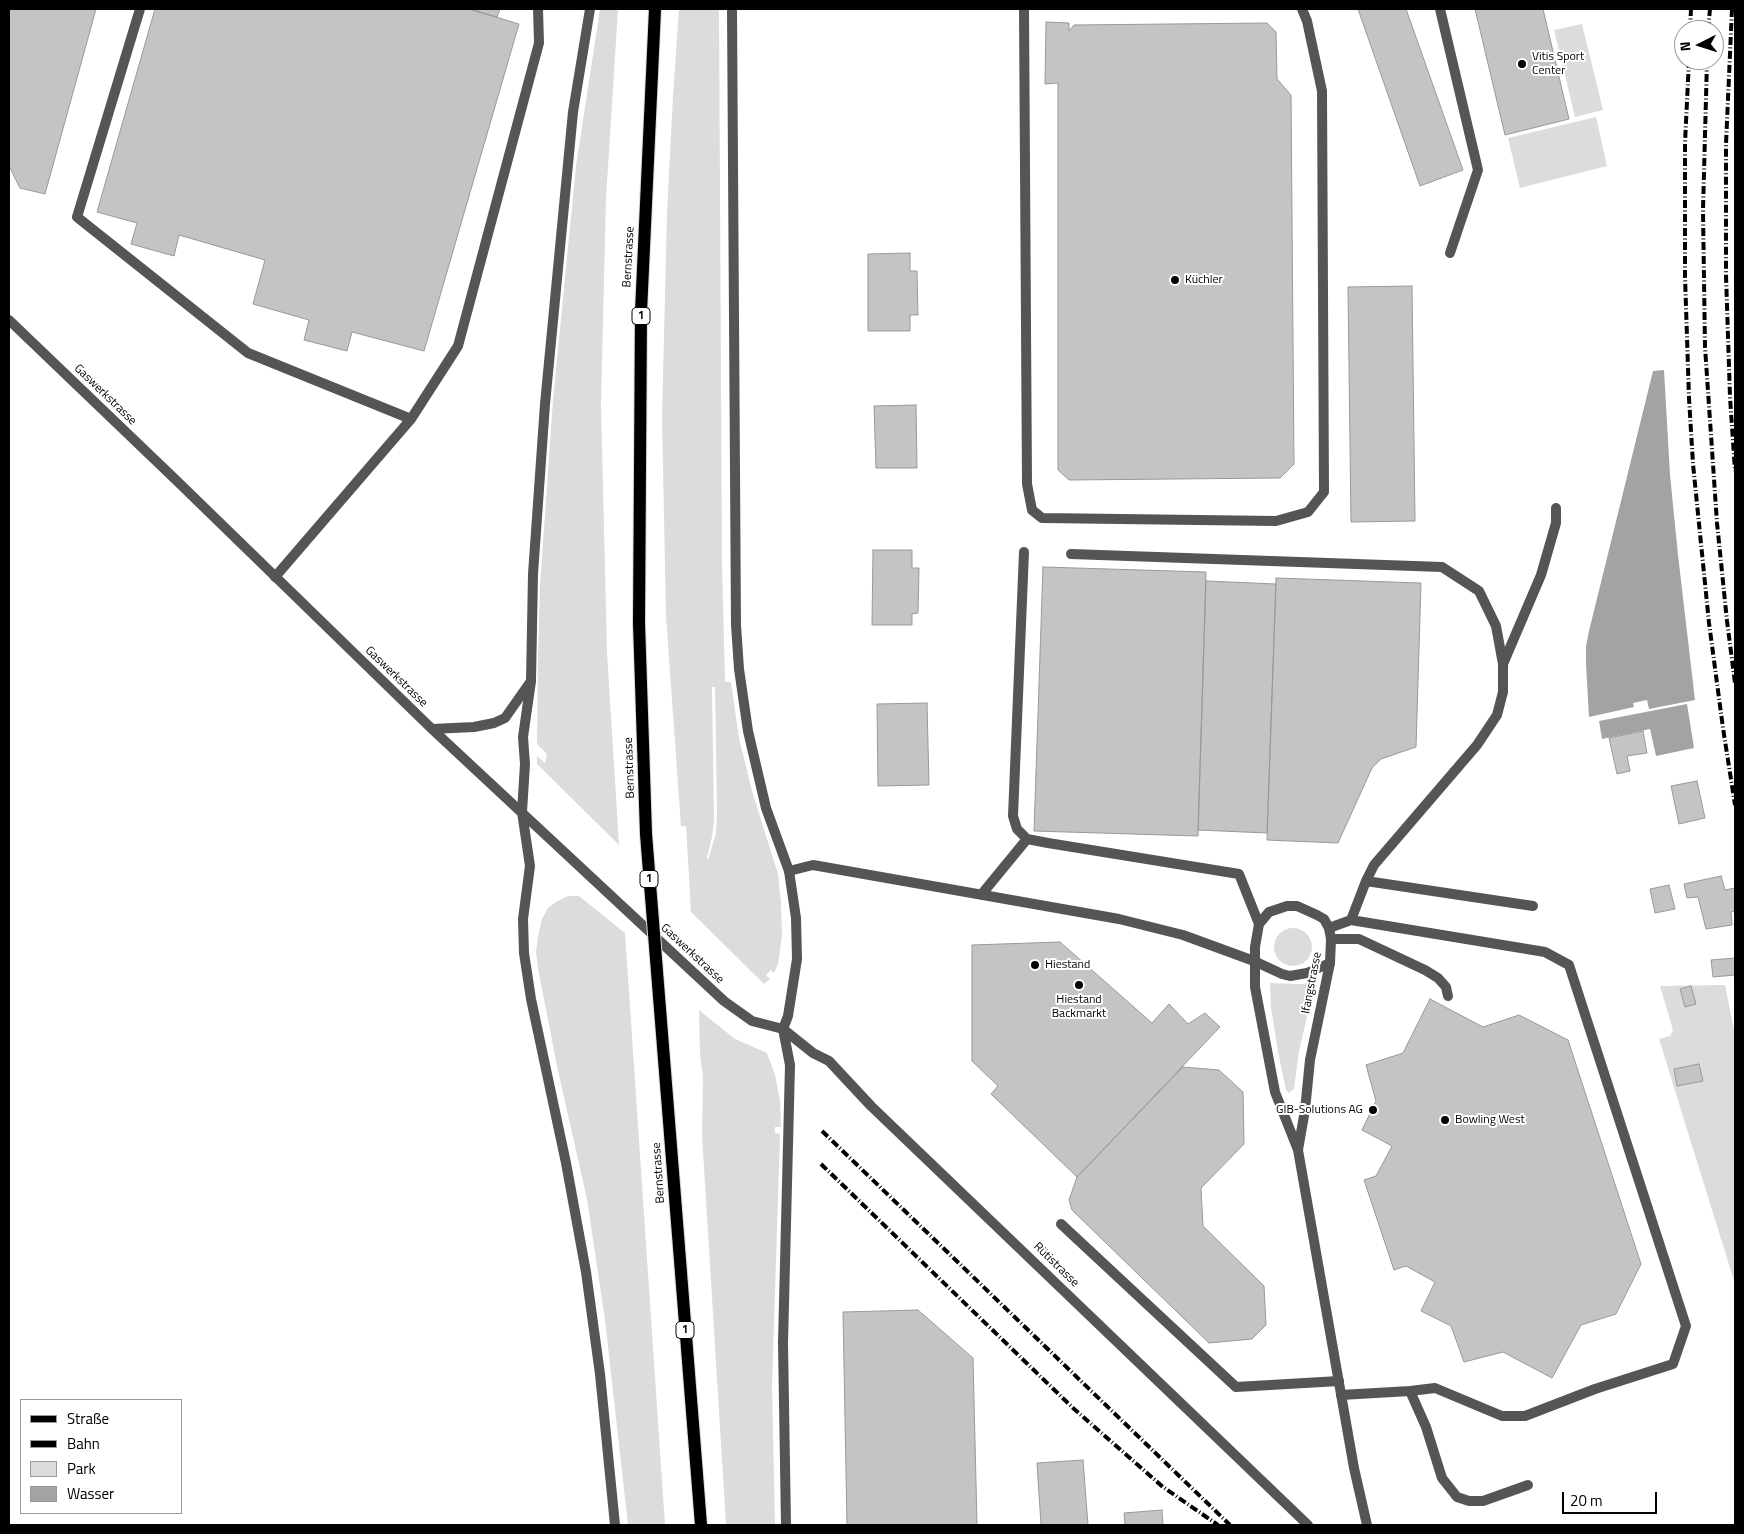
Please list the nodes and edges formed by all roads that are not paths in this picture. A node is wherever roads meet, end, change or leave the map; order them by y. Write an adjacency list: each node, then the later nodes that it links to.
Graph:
1 (140, 9): 11 (street)
2 (538, 9): 11 (street)
3 (590, 9): 17 (street)
4 (655, 9): 40 (main road, Bernstrasse / 1, bridge)
5 (732, 9): 21 (street)
6 (1024, 9): 7 (street)
7 (1302, 9)
8 (1440, 9): 9 (street)
9 (1450, 254)
10 (9, 320): 15 (street, Gaswerkstrasse)
11 (411, 419): 15 (street)
12 (1556, 508): 16 (street)
13 (1024, 552): 20 (street)
14 (1071, 554): 16 (street)
15 (274, 577): 18 (street, Gaswerkstrasse)
16 (1503, 664): 22 (street)
17 (531, 681): 18 (street); 19 (street)
18 (432, 729): 19 (street, Gaswerkstrasse)
19 (522, 812): 32 (street, Gaswerkstrasse); 39 (street)
20 (1027, 839): 23 (street); 26 (street)
21 (789, 871): 23 (street); 32 (street)
22 (1366, 881): 24 (street); 25 (street)
23 (981, 895): 29 (street)
24 (1533, 906)
25 (1351, 920): 27 (street); 36 (street)
26 (1259, 924): 27 (street); 29 (street, Ifangstrasse)
27 (1329, 928): 28 (street, Ifangstrasse)
28 (1331, 939): 30 (street, Ifangstrasse); 31 (street)
29 (1254, 961): 30 (street); 33 (street, Ifangstrasse)
30 (1330, 963): 33 (street, Ifangstrasse)
31 (1448, 996)
32 (782, 1029): 41 (street); 42 (street, Rütistrasse)
33 (1298, 1150): 35 (street, Ifangstrasse)
34 (1061, 1224): 35 (street)
35 (1338, 1381): 37 (street)
36 (1410, 1391): 37 (street); 38 (street)
37 (1341, 1395): 43 (street)
38 (1528, 1486)
39 (615, 1525)
40 (700, 1525)
41 (786, 1525)
42 (1308, 1525)
43 (1367, 1525)

